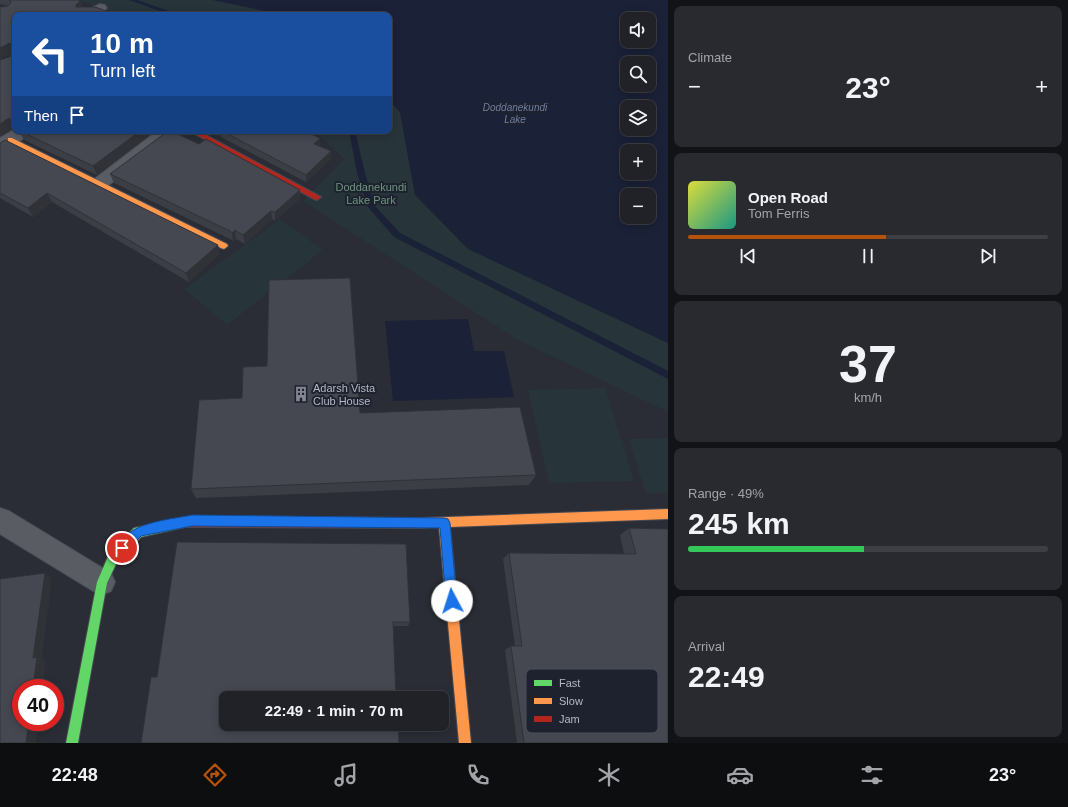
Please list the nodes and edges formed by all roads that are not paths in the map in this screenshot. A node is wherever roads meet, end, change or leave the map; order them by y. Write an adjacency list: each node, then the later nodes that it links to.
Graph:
1 (100, 8): 2 (street)
2 (93, 12)
3 (164, 134): 6 (street)
4 (199, 134): 7 (street)
5 (11, 139): 6 (street)
6 (99, 184): 8 (street)
7 (317, 197)
8 (224, 246)
9 (668, 514): 11 (street)
10 (0, 520): 12 (street)
11 (444, 523): 12 (street); 14 (street)
12 (102, 582): 13 (street)
13 (72, 743)
14 (465, 743)

